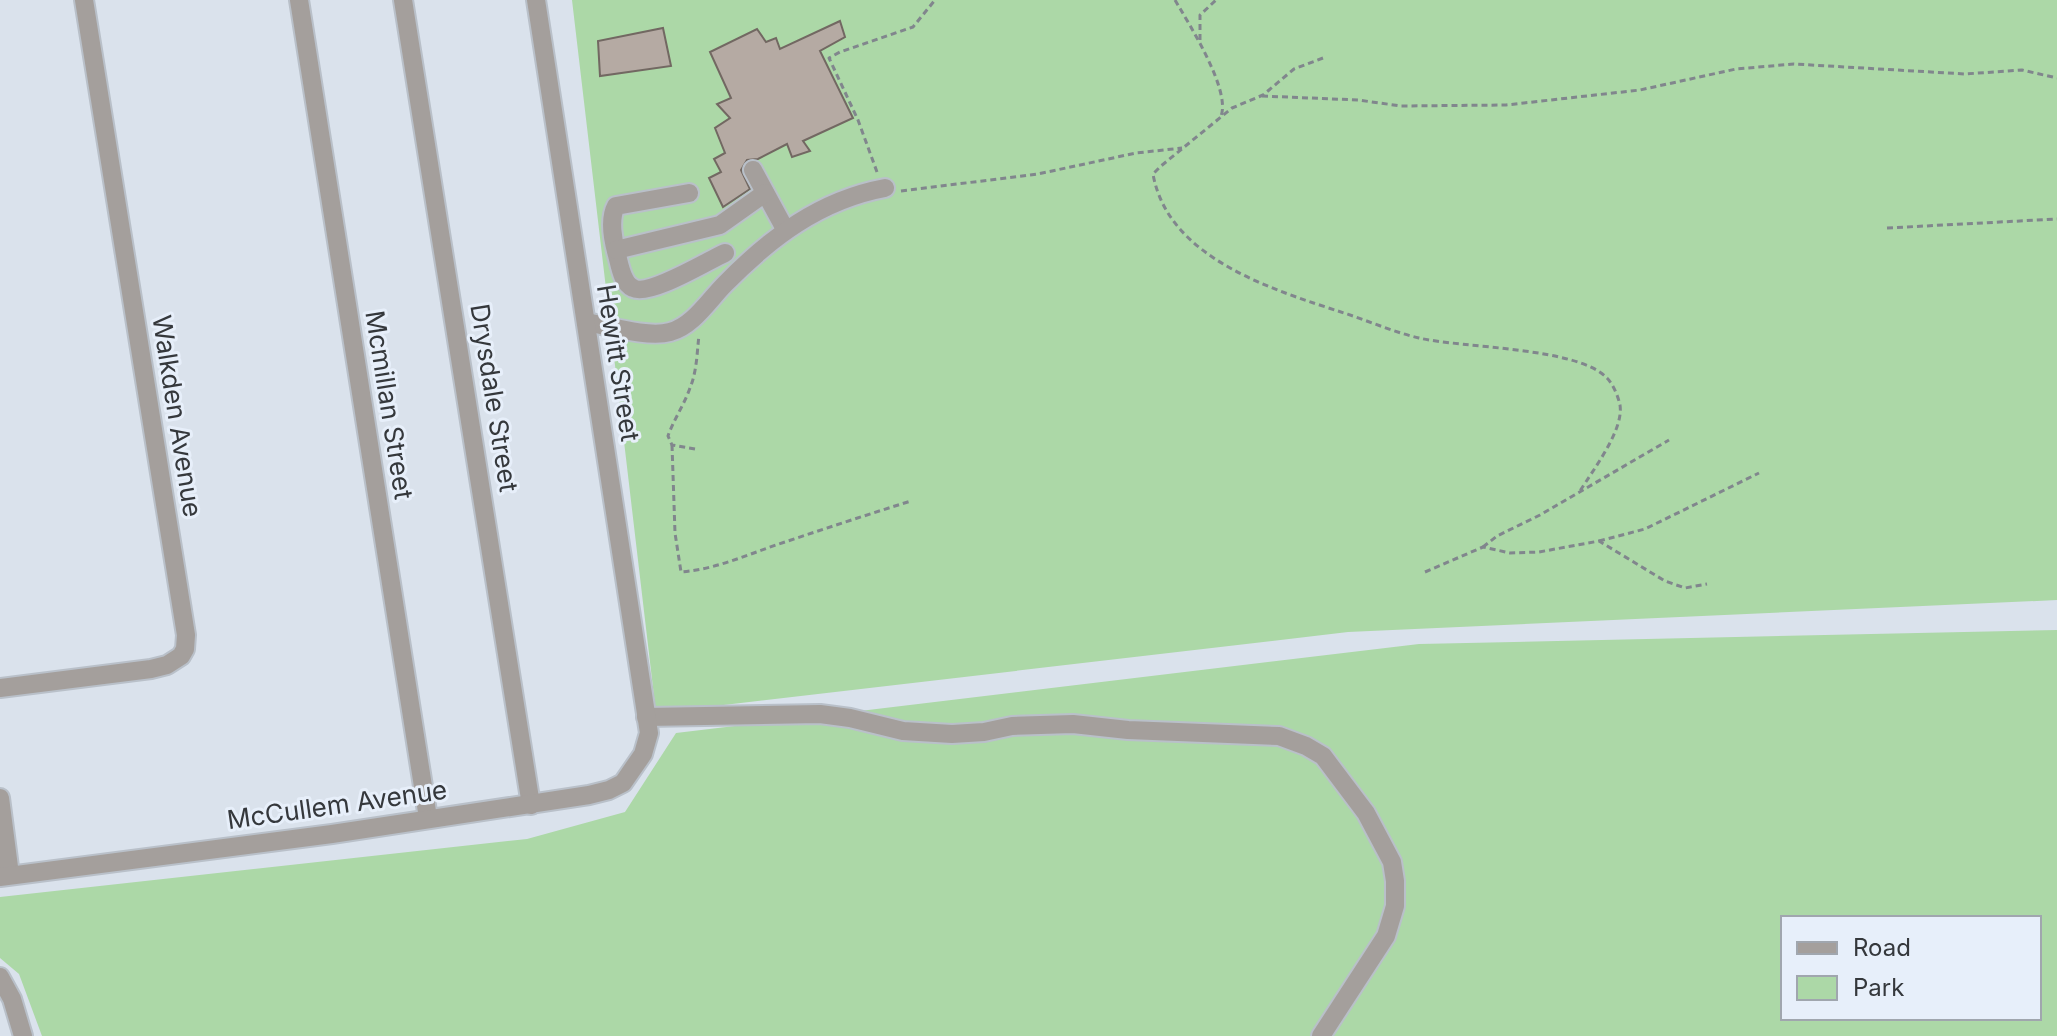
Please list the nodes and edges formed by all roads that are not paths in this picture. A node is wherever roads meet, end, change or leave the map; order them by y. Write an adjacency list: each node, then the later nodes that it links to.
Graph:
1 (84, 0): 13 (street, Walkden Avenue)
2 (299, 0): 17 (street, Mcmillan Street)
3 (403, 0): 16 (street, Drysdale Street)
4 (536, 0): 12 (street, Hewitt Street)
5 (753, 170): 8 (street)
6 (885, 188): 9 (street)
7 (689, 193): 10 (street)
8 (765, 193): 9 (street); 10 (street)
9 (785, 229): 12 (street)
10 (616, 250): 11 (street)
11 (725, 253)
12 (586, 322): 14 (street, Hewitt Street)
13 (0, 688)
14 (647, 725): 16 (street, McCullem Avenue); 21 (street)
15 (0, 798): 18 (street)
16 (531, 805): 17 (street, McCullem Avenue)
17 (428, 818): 18 (street, McCullem Avenue)
18 (5, 876)
19 (0, 977): 20 (street)
20 (23, 1036)
21 (1321, 1036)

